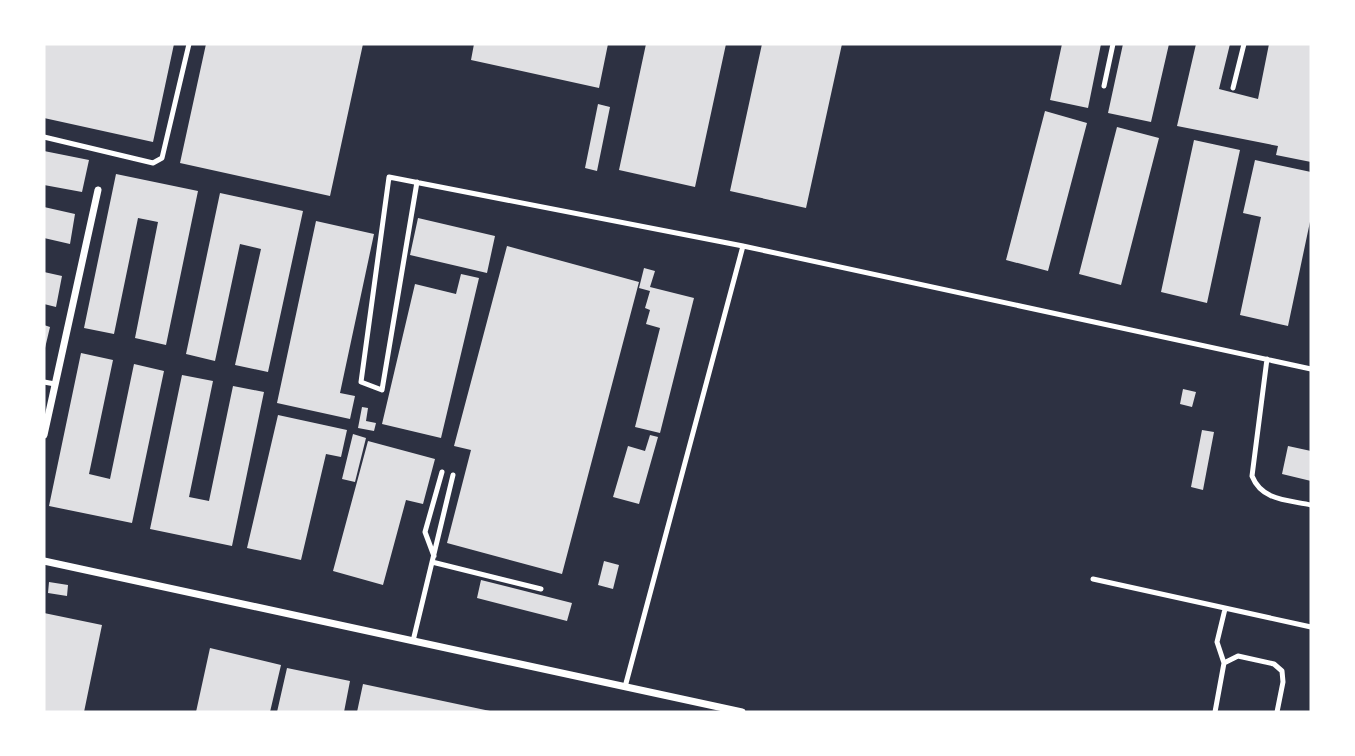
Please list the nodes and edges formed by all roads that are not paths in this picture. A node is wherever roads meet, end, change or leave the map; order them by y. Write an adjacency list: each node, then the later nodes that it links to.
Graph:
1 (189, 44): 6 (lane)
2 (1113, 44): 4 (lane)
3 (1244, 44): 5 (lane)
4 (1104, 86)
5 (1233, 88)
6 (44, 137)
7 (417, 182): 7 (lane); 9 (lane)
8 (98, 190): 13 (street)
9 (743, 246): 10 (lane); 26 (lane)
10 (1267, 359): 11 (lane); 17 (lane)
11 (1311, 369)
12 (44, 382): 13 (lane)
13 (55, 384): 14 (street)
14 (44, 435)
15 (442, 471): 18 (lane)
16 (453, 475): 18 (lane)
17 (1311, 505)
18 (433, 559): 21 (lane); 24 (lane)
19 (44, 561): 24 (street)
20 (1093, 579): 22 (lane)
21 (541, 589)
22 (1226, 609): 23 (lane); 25 (lane)
23 (1311, 627)
24 (413, 641): 26 (street)
25 (1224, 663): 28 (lane); 29 (lane)
26 (625, 687): 27 (street)
27 (742, 712)
28 (1214, 712)
29 (1277, 712)

